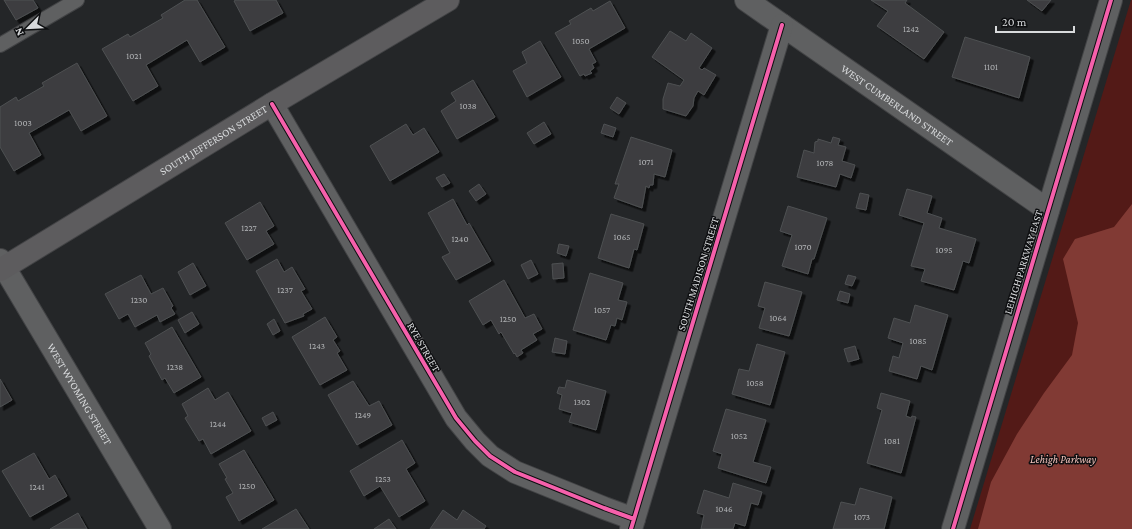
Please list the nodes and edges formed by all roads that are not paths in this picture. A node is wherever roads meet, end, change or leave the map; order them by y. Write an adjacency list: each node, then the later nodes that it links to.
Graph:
1 (77, 0): 6 (lane)
2 (448, 0): 7 (main road, SOUTH JEFFERSON STREET)
3 (746, 0): 5 (street, WEST CUMBERLAND STREET)
4 (1111, 0): 8 (street, LEHIGH PARKWAY EAST)
5 (782, 25): 8 (street, WEST CUMBERLAND STREET); 10 (street, SOUTH MADISON STREET)
6 (0, 45)
7 (272, 104): 9 (main road, SOUTH JEFFERSON STREET); 10 (street, RYE STREET)
8 (1048, 210): 12 (street, LEHIGH PARKWAY EAST)
9 (2, 266): 11 (street, WEST WYOMING STREET)
10 (632, 524)
11 (160, 529)
12 (953, 529)

